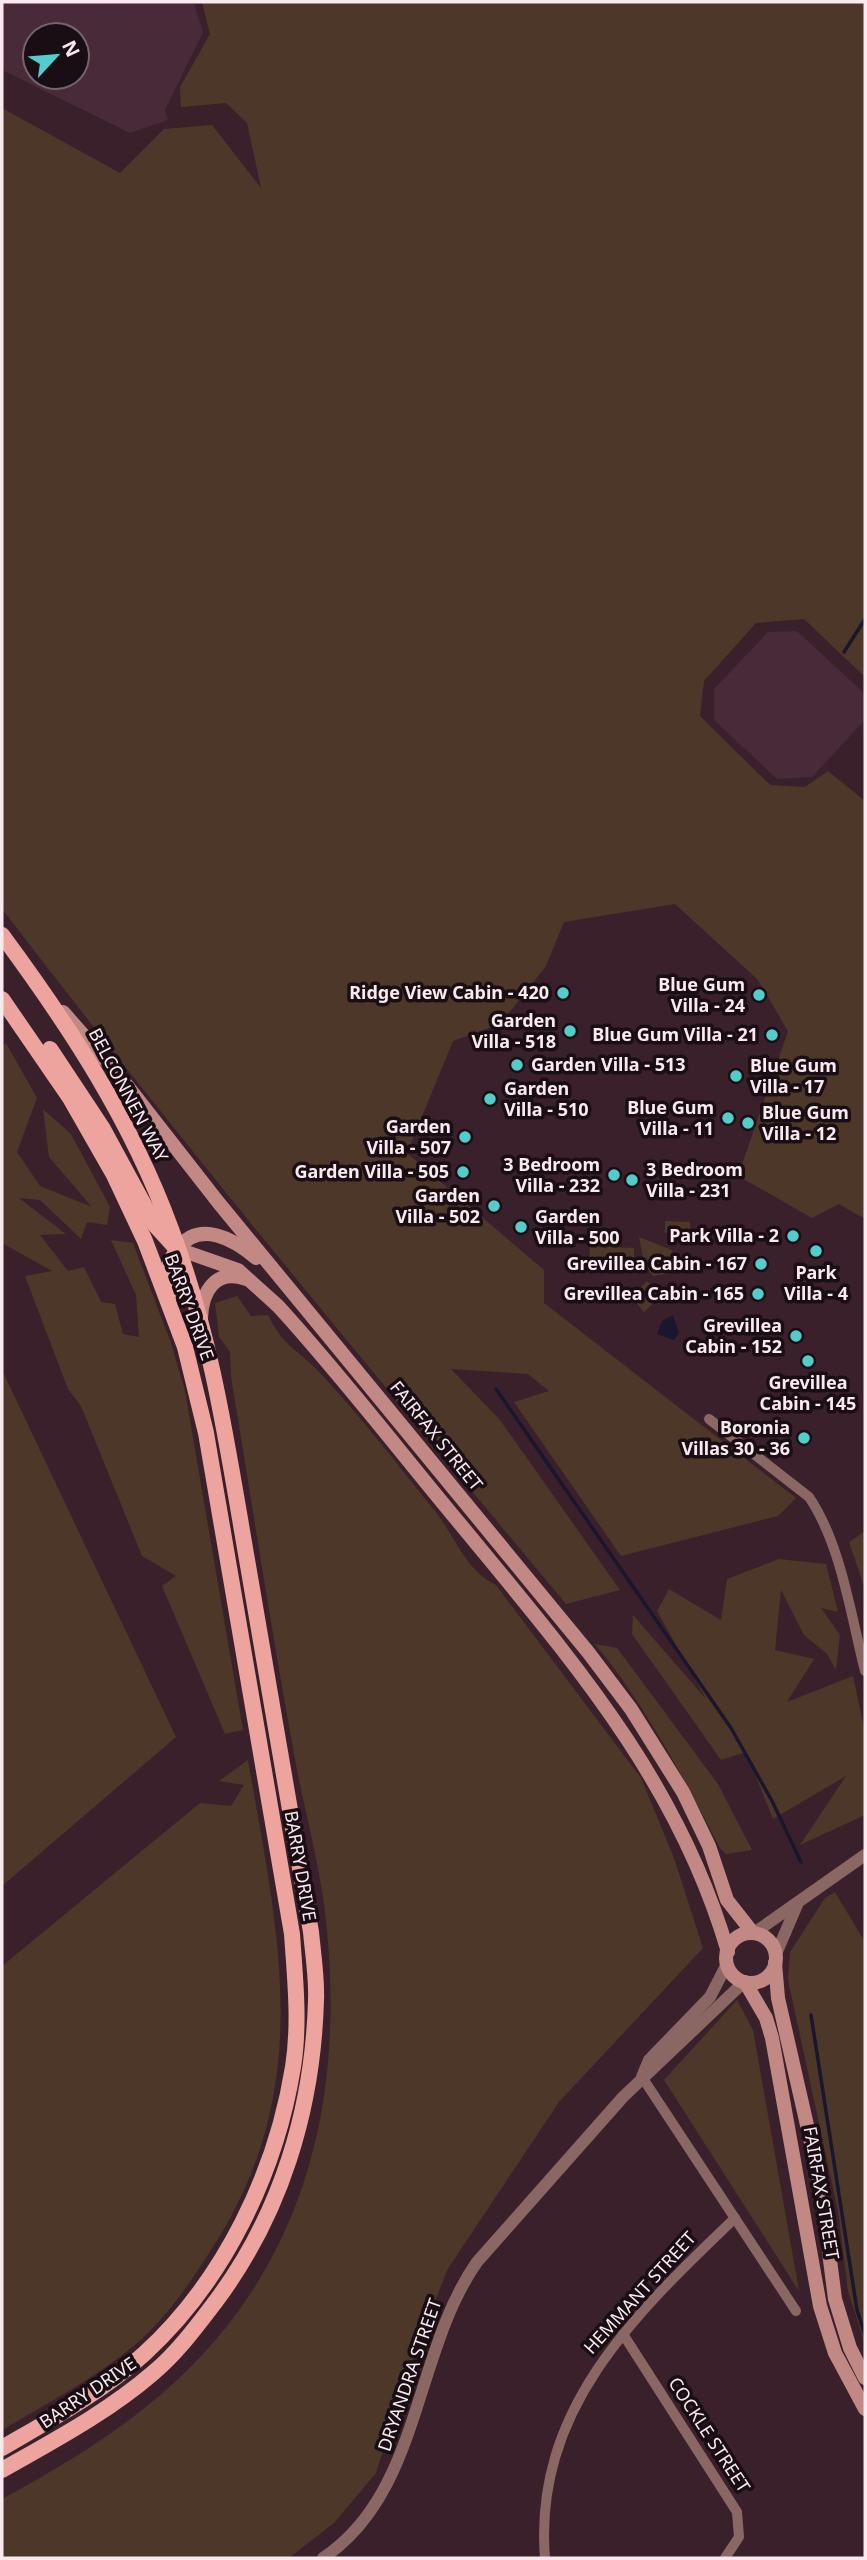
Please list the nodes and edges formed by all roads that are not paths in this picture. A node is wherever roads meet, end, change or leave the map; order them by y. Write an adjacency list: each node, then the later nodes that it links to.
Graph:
1 (2, 935): 3 (main road, BELCONNEN WAY)
2 (2, 988): 5 (main road)
3 (44, 992): 5 (main road, BELCONNEN WAY); 7 (main road, FAIRFAX STREET)
4 (2, 999): 9 (main road, BARRY DRIVE)
5 (178, 1249): 6 (main road, FAIRFAX STREET); 7 (main road); 8 (main road, BARRY DRIVE); 9 (main road)
6 (254, 1281): 8 (main road); 15 (main road, FAIRFAX STREET)
7 (284, 1282): 14 (main road, FAIRFAX STREET)
8 (201, 1320): 25 (main road, BARRY DRIVE)
9 (185, 1347): 24 (main road, BARRY DRIVE)
10 (709, 1419): 11 (street)
11 (865, 1671)
12 (865, 1855): 13 (street)
13 (797, 1905): 14 (street); 16 (street)
14 (754, 1933): 15 (main road); 16 (main road)
15 (727, 1958): 17 (main road); 18 (street, DRYANDRA STREET)
16 (776, 1959): 17 (main road); 22 (main road, FAIRFAX STREET)
17 (745, 1982): 18 (street, DRYANDRA STREET); 23 (main road, FAIRFAX STREET)
18 (642, 2077): 19 (street); 26 (street, DRYANDRA STREET)
19 (735, 2218): 20 (street); 21 (street, HEMMANT STREET)
20 (796, 2311)
21 (623, 2334): 27 (street, HEMMANT STREET); 28 (street, COCKLE STREET)
22 (865, 2378)
23 (864, 2405)
24 (2, 2448)
25 (2, 2470)
26 (323, 2558)
27 (545, 2558)
28 (725, 2558)

